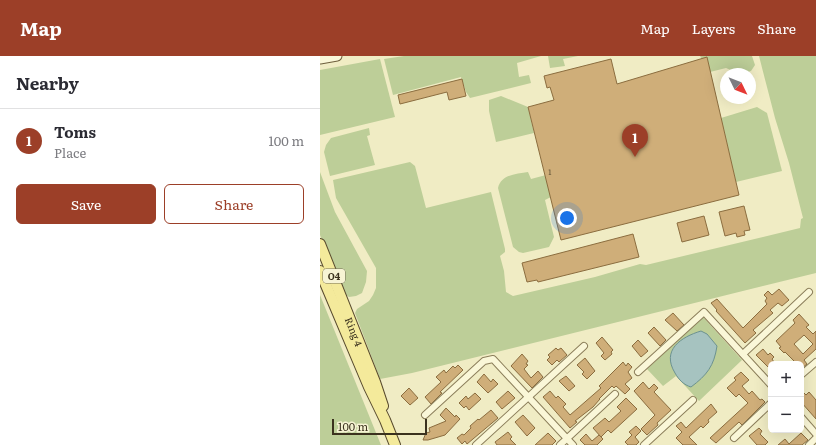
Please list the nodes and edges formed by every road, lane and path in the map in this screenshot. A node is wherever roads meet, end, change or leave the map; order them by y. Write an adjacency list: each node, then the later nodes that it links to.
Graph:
1 (337, 56): 2 (main road)
2 (320, 59)
3 (320, 244): 17 (main road, Ring 4 / O4)
4 (320, 271): 17 (main road, Ring 4 / O4)
5 (809, 292): 7 (street)
6 (584, 346): 13 (street)
7 (743, 354): 9 (street); 11 (street)
8 (816, 362): 10 (street)
9 (638, 372)
10 (804, 372)
11 (768, 382)
12 (615, 394): 20 (street)
13 (529, 397): 16 (street); 20 (street); 24 (street)
14 (693, 400): 27 (street)
15 (768, 407): 21 (street)
16 (425, 415)
17 (385, 420): 23 (main road, Ring 4 / O4)
18 (804, 420): 19 (street)
19 (816, 434)
20 (567, 438): 25 (street); 26 (street)
21 (734, 438)
22 (816, 438): 28 (street)
23 (395, 445)
24 (476, 445)
25 (560, 445)
26 (573, 445)
27 (644, 445)
28 (809, 445)

